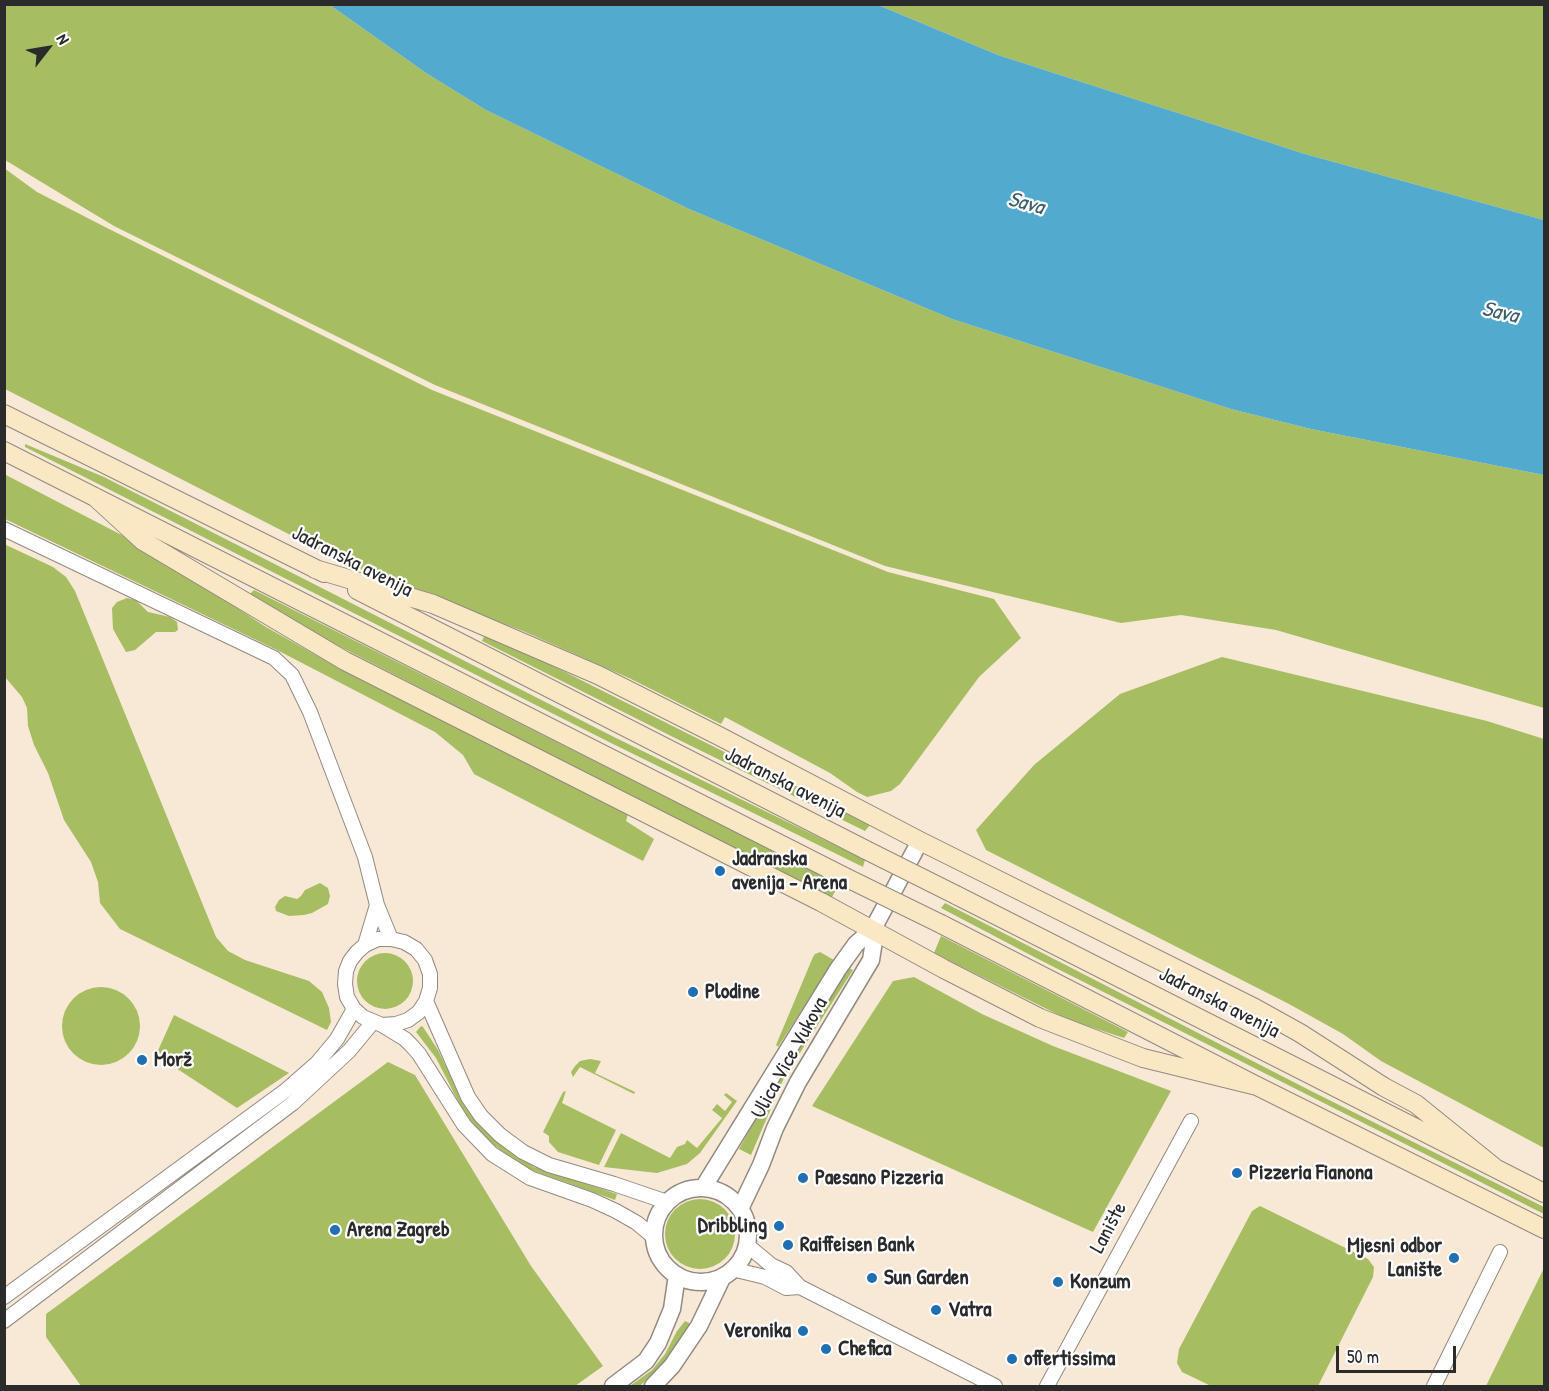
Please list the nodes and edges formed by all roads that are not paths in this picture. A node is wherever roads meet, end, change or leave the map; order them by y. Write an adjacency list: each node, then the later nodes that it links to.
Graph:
1 (4, 414): 5 (main road, Jadranska avenija)
2 (4, 451): 3 (main road)
3 (95, 497): 8 (main road); 14 (main road, bridge)
4 (4, 529): 7 (street)
5 (315, 569): 6 (main road); 16 (main road, Jadranska avenija, bridge)
6 (920, 841): 8 (street, Ulica Vice Vukova); 16 (main road)
7 (377, 905): 9 (street); 10 (street)
8 (873, 929): 14 (main road); 17 (street, Ulica Vice Vukova); 20 (street, Ulica Vice Vukova)
9 (391, 939): 10 (street); 11 (street)
10 (366, 945): 12 (street)
11 (426, 1001): 13 (street); 19 (street)
12 (354, 1009): 13 (street); 28 (street)
13 (377, 1024): 22 (street); 29 (street)
14 (1257, 1086): 21 (main road)
15 (1191, 1120): 33 (street, Lanište)
16 (1494, 1167): 18 (main road, Jadranska avenija)
17 (704, 1188): 19 (street); 20 (street)
18 (1545, 1193)
19 (667, 1202): 22 (street)
20 (740, 1209): 23 (street)
21 (1545, 1229)
22 (655, 1238): 26 (street)
23 (747, 1245): 25 (street); 27 (street)
24 (1500, 1252): 34 (street)
25 (727, 1273): 26 (street); 27 (street); 31 (street)
26 (678, 1275): 30 (street)
27 (800, 1287): 32 (street)
28 (4, 1297)
29 (4, 1321)
30 (613, 1386)
31 (653, 1386)
32 (995, 1386)
33 (1047, 1386)
34 (1434, 1386)

